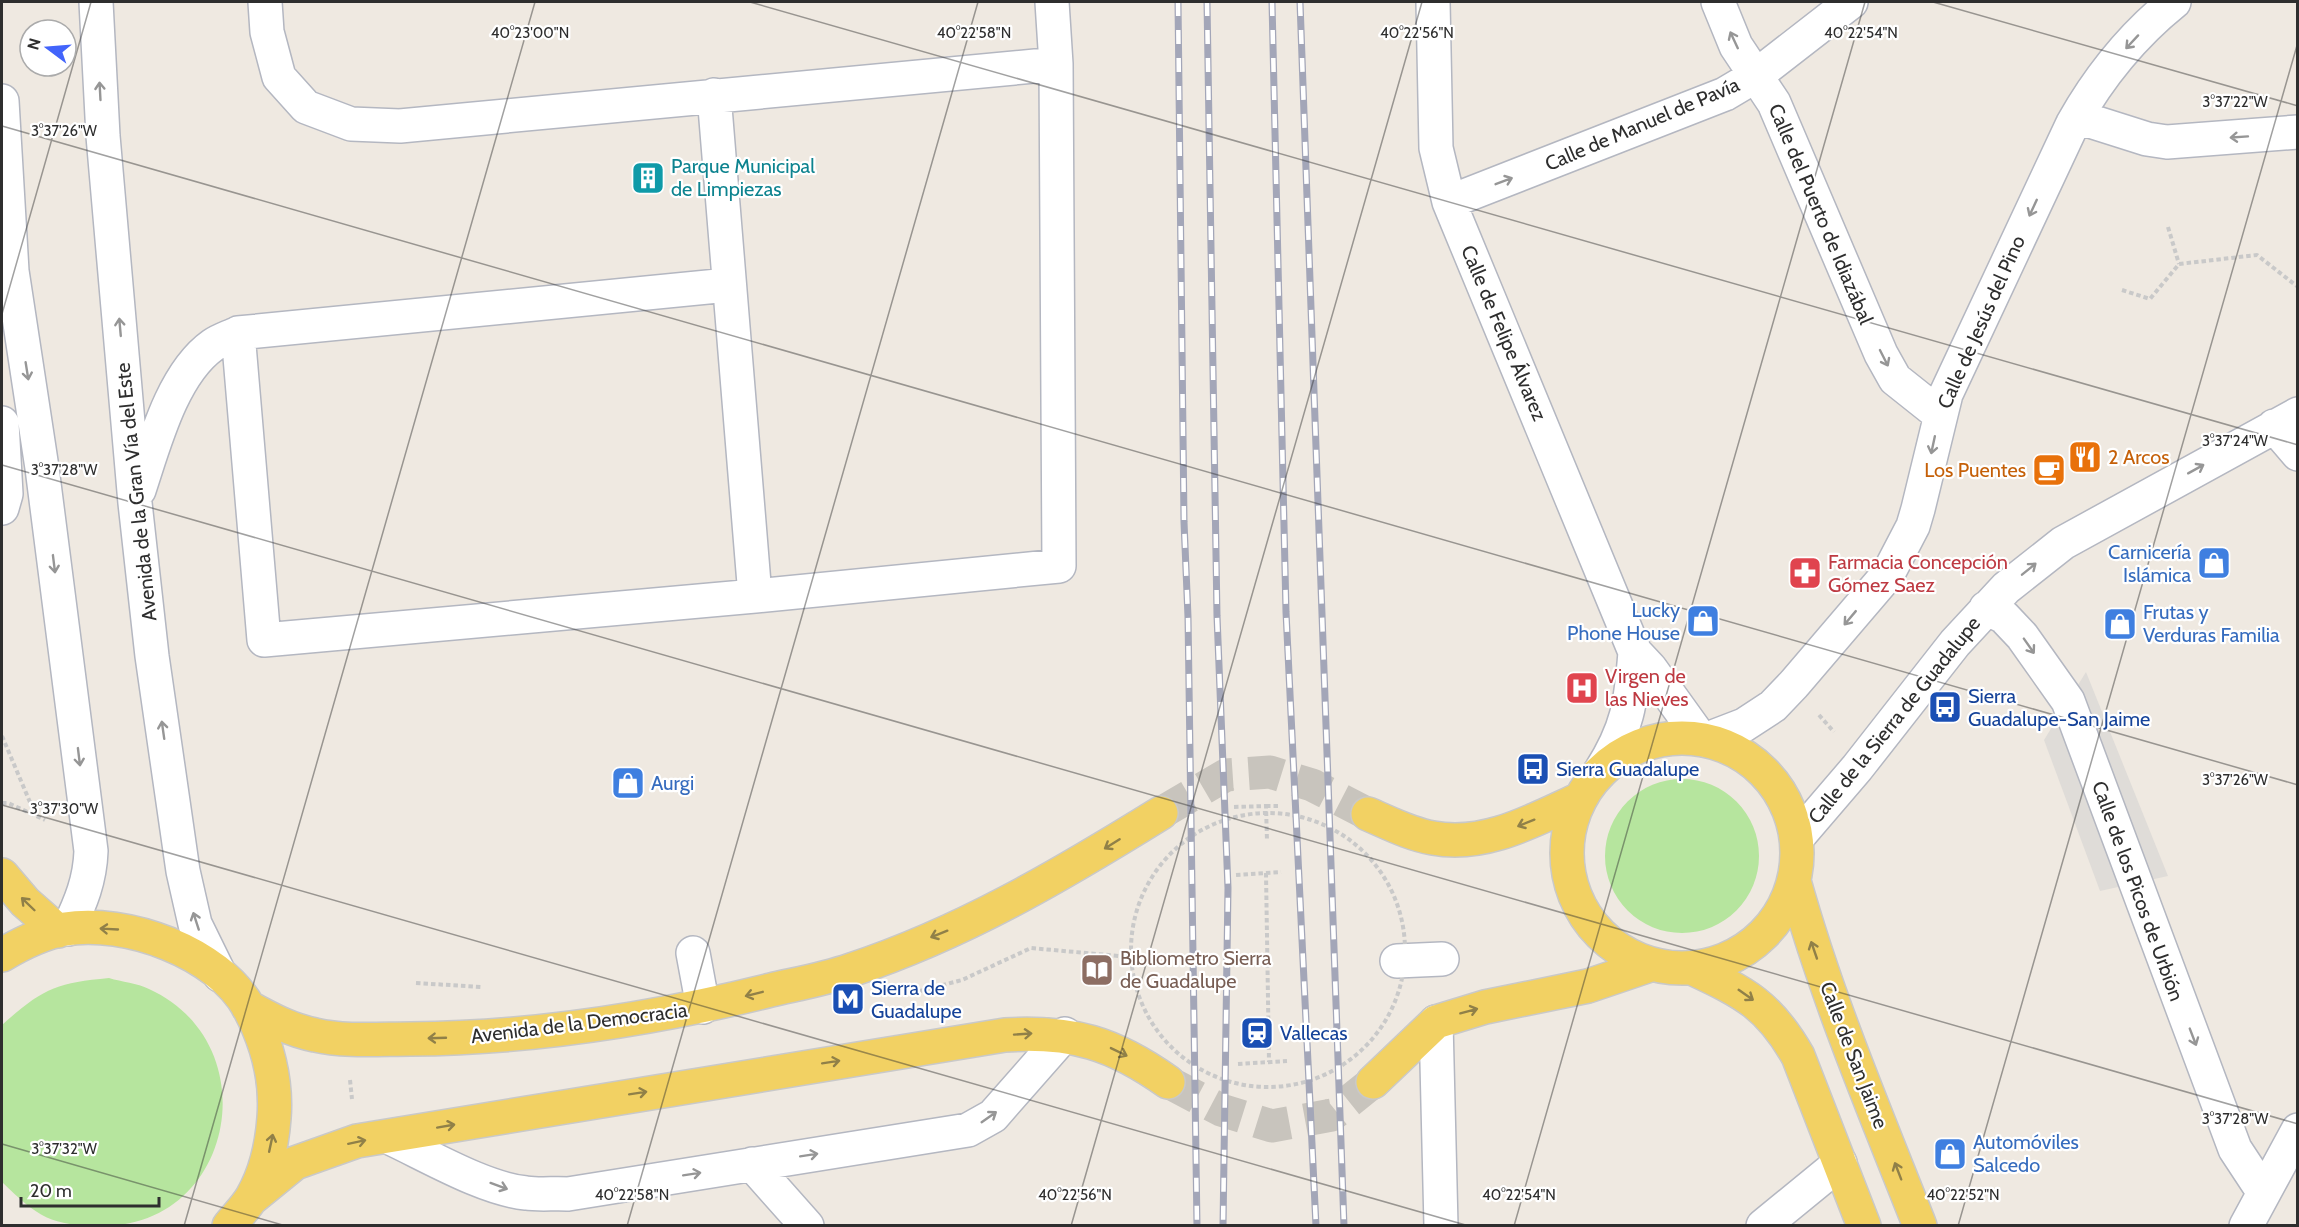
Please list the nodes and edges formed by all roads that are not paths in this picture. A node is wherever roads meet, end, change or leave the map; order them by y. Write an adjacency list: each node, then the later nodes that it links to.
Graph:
1 (96, 2): 23 (street, Avenida de la Gran Vía del Este, one-way to 1)
2 (266, 2): 10 (street)
3 (1052, 2): 8 (street)
4 (1433, 2): 14 (street, Calle de Felipe Álvarez)
5 (1718, 2): 9 (street, Calle del Puerto de Idiazábal, one-way to 5)
6 (1851, 2): 9 (street, Calle de Manuel de Pavía)
7 (2173, 2): 12 (street, Calle de Jesús del Pino, one-way to 12)
8 (1056, 64): 10 (street); 25 (street)
9 (1757, 75): 14 (street, Calle de Manuel de Pavía, one-way to 9); 19 (street, Calle del Puerto de Idiazábal, one-way to 19)
10 (714, 95): 16 (street)
11 (2, 102): 15 (street)
12 (2073, 123): 13 (street, one-way to 12); 19 (street, Calle de Jesús del Pino, one-way to 19)
13 (2298, 132)
14 (1449, 202): 27 (street, Calle de Felipe Álvarez)
15 (12, 272): 18 (street); 36 (street, one-way to 36)
16 (728, 285): 17 (street); 25 (street)
17 (238, 333): 23 (street); 25 (street)
18 (2, 349)
19 (1939, 414): 28 (street, Calle de Jesús del Pino, one-way to 28)
20 (2286, 420): 22 (street); 26 (street, Calle de la Sierra de Guadalupe, one-way to 20)
21 (2, 423): 24 (street)
22 (2298, 454)
23 (135, 503): 43 (street, Avenida de la Gran Vía del Este, one-way to 23)
24 (2, 508)
25 (755, 596)
26 (1986, 608): 33 (street, Calle de la Sierra de Guadalupe); 54 (street, Calle de los Picos de Urbión, one-way to 54)
27 (1635, 652): 28 (street, Calle de Felipe Álvarez); 29 (street, Calle de Felipe Álvarez)
28 (1703, 740): 29 (main road); 33 (main road)
29 (1599, 772): 30 (main road)
30 (1580, 799): 32 (main road, one-way to 32); 41 (main road)
31 (1161, 813): 45 (main road, Avenida de la Democracia, one-way to 45)
32 (1368, 814)
33 (1797, 838): 35 (main road)
34 (2, 874): 36 (main road, one-way to 34)
35 (1794, 881): 42 (main road); 61 (main road, Calle de San Jaime, one-way to 35)
36 (63, 930): 38 (main road); 43 (main road, one-way to 36)
37 (693, 953): 45 (street)
38 (2, 955)
39 (1442, 959): 40 (street)
40 (1401, 961)
41 (1650, 965): 42 (main road); 46 (main road, one-way to 41)
42 (1694, 969): 52 (main road, one-way to 52)
43 (220, 975): 44 (main road)
44 (248, 1007): 45 (main road, Avenida de la Democracia, one-way to 44); 55 (main road, one-way to 44)
45 (703, 1007)
46 (1436, 1022): 49 (main road); 58 (street)
47 (1065, 1034): 48 (main road, one-way to 48); 51 (main road, one-way to 47); 53 (street, one-way to 47)
48 (1168, 1082)
49 (1373, 1082)
50 (2298, 1130): 54 (street)
51 (388, 1137): 53 (street, one-way to 53); 55 (main road, one-way to 51)
52 (1840, 1163): 59 (street); 60 (main road)
53 (752, 1164): 56 (street)
54 (2264, 1193): 62 (street)
55 (252, 1198): 57 (main road)
56 (797, 1215)
57 (229, 1226)
58 (1440, 1226)
59 (1763, 1226)
60 (1864, 1226)
61 (1920, 1226)
62 (2246, 1226)

